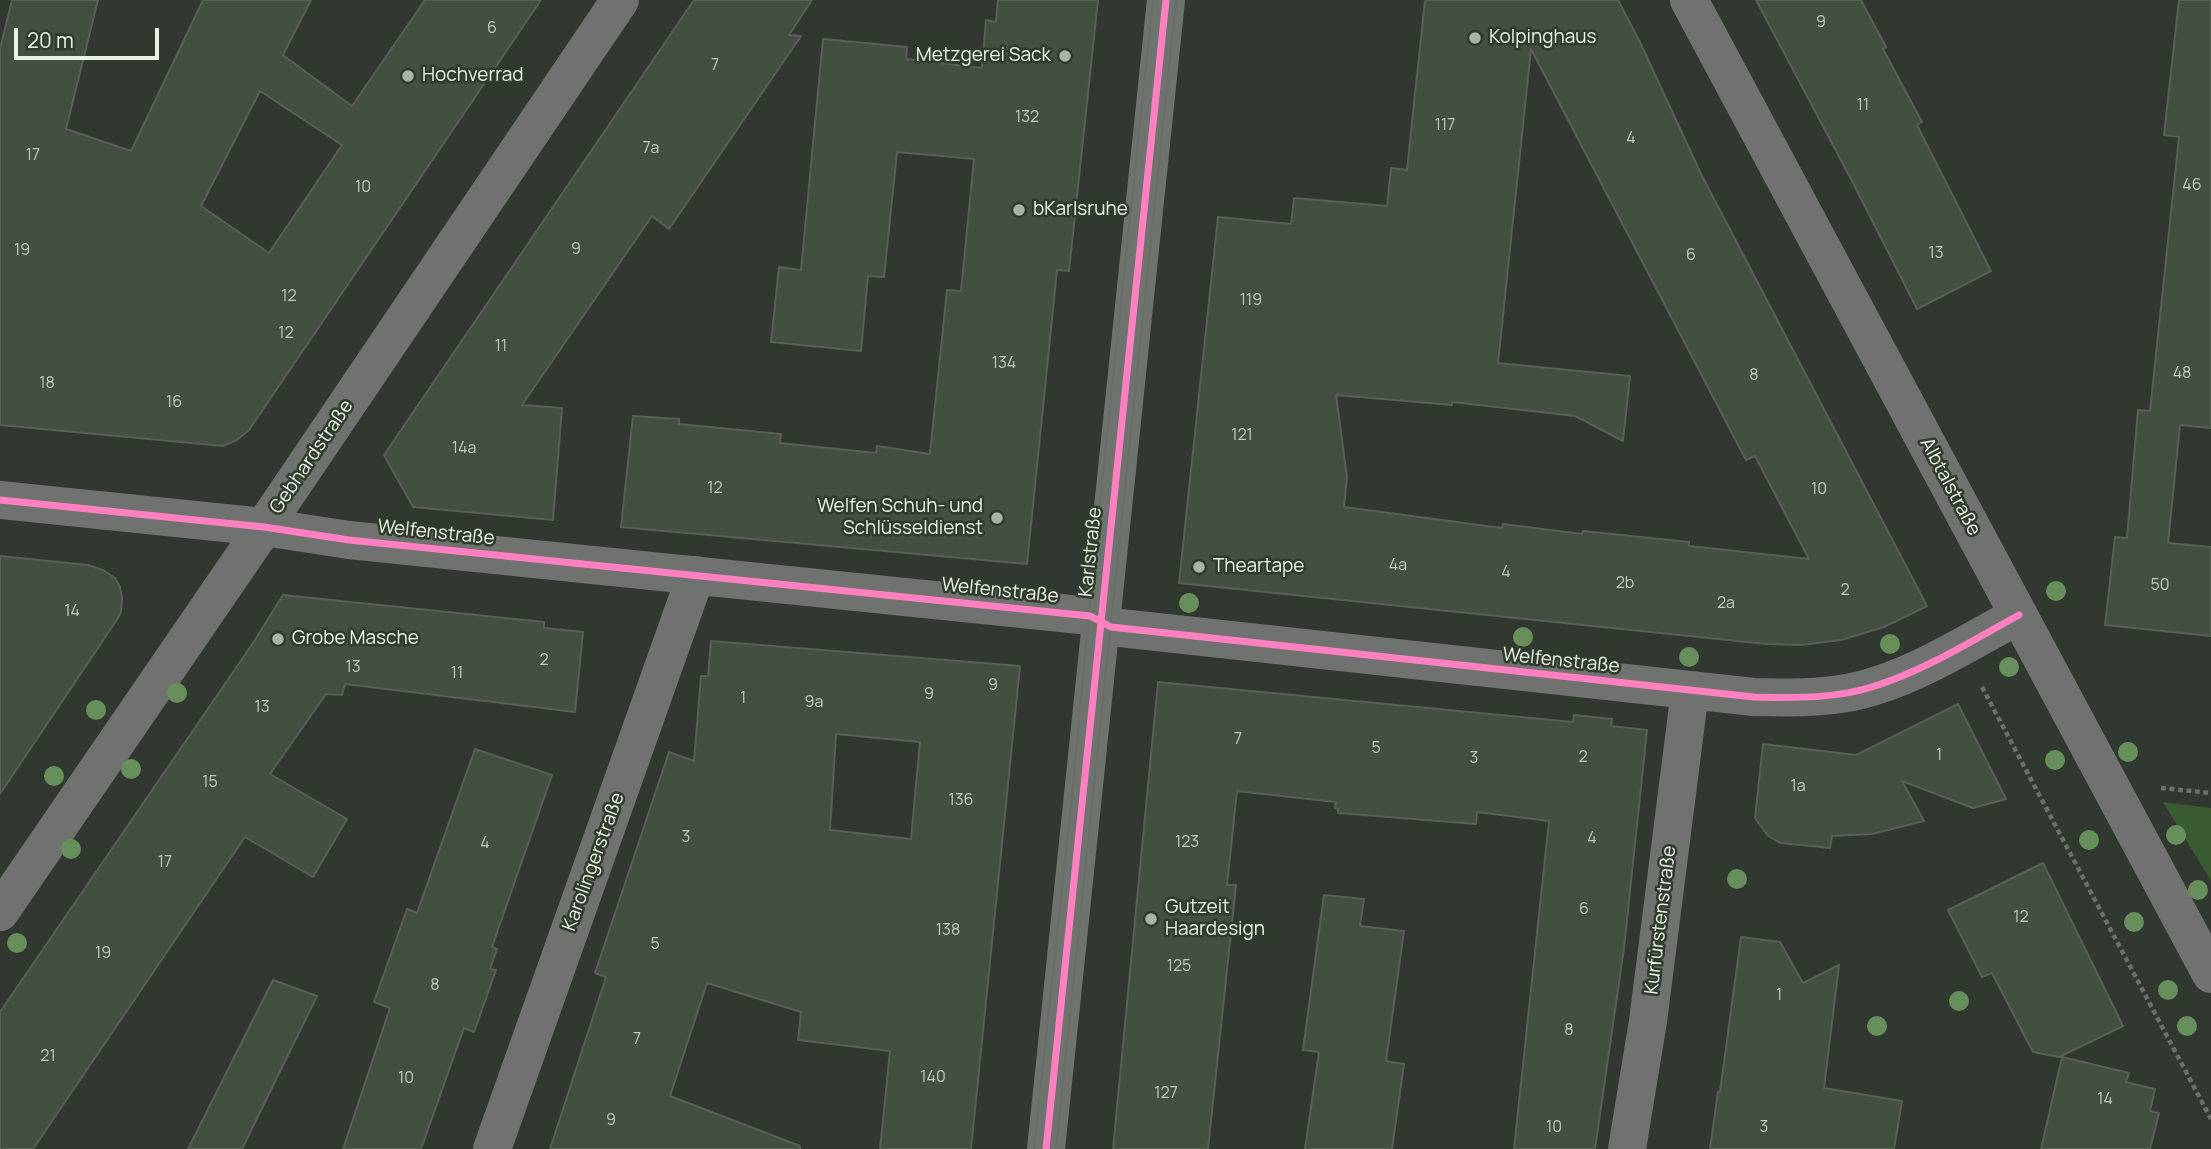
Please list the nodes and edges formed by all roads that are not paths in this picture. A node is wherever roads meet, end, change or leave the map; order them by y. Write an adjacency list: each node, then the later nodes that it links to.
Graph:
1 (620, 0): 5 (street, Gebhardstraße)
2 (1166, 0): 8 (main road, Karlstraße)
3 (1689, 0): 7 (street, Albtalstraße)
4 (0, 500): 5 (street, Welfenstraße)
5 (264, 527): 6 (street, Welfenstraße); 10 (street, Gebhardstraße)
6 (696, 575): 8 (street, Welfenstraße); 12 (street, Karolingerstraße)
7 (2019, 615): 9 (street, Welfenstraße); 11 (street, Albtalstraße)
8 (1100, 621): 9 (street, Welfenstraße); 13 (main road, Karlstraße)
9 (1690, 691): 14 (street, Kurfürstenstraße)
10 (0, 912)
11 (2211, 974)
12 (492, 1149)
13 (1046, 1149)
14 (1627, 1149)

